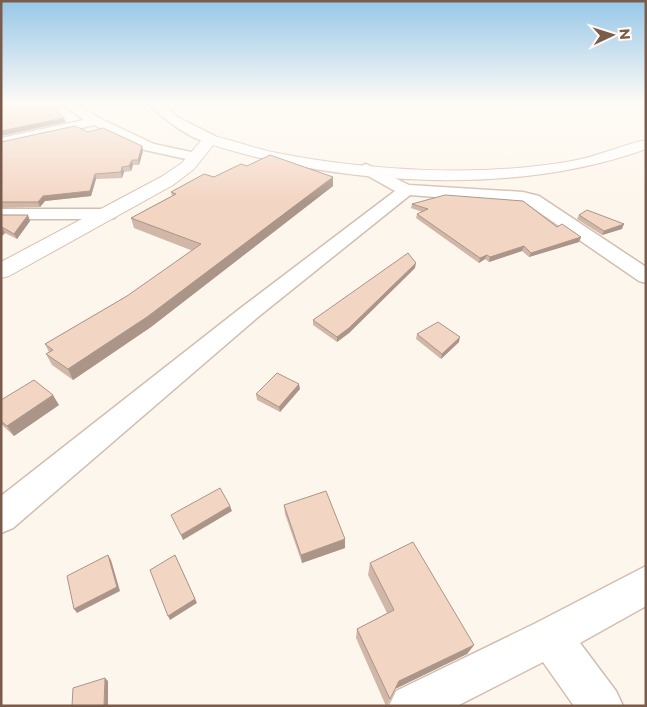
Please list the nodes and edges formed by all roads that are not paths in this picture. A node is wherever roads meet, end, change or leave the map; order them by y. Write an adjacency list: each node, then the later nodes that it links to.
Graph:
1 (28, 136): 5 (street)
2 (127, 136): 9 (street)
3 (204, 136): 4 (street)
4 (210, 139): 7 (street); 9 (street)
5 (1, 142)
6 (646, 144): 10 (street)
7 (261, 154): 8 (street); 10 (street)
8 (226, 160)
9 (197, 162): 13 (street)
10 (366, 169): 11 (street)
11 (406, 190): 15 (street); 16 (street)
12 (1, 214): 13 (street)
13 (108, 214): 14 (street)
14 (1, 271)
15 (646, 277)
16 (1, 517)
17 (646, 585): 18 (street)
18 (550, 637): 19 (street); 20 (street)
19 (411, 706)
20 (601, 706)

